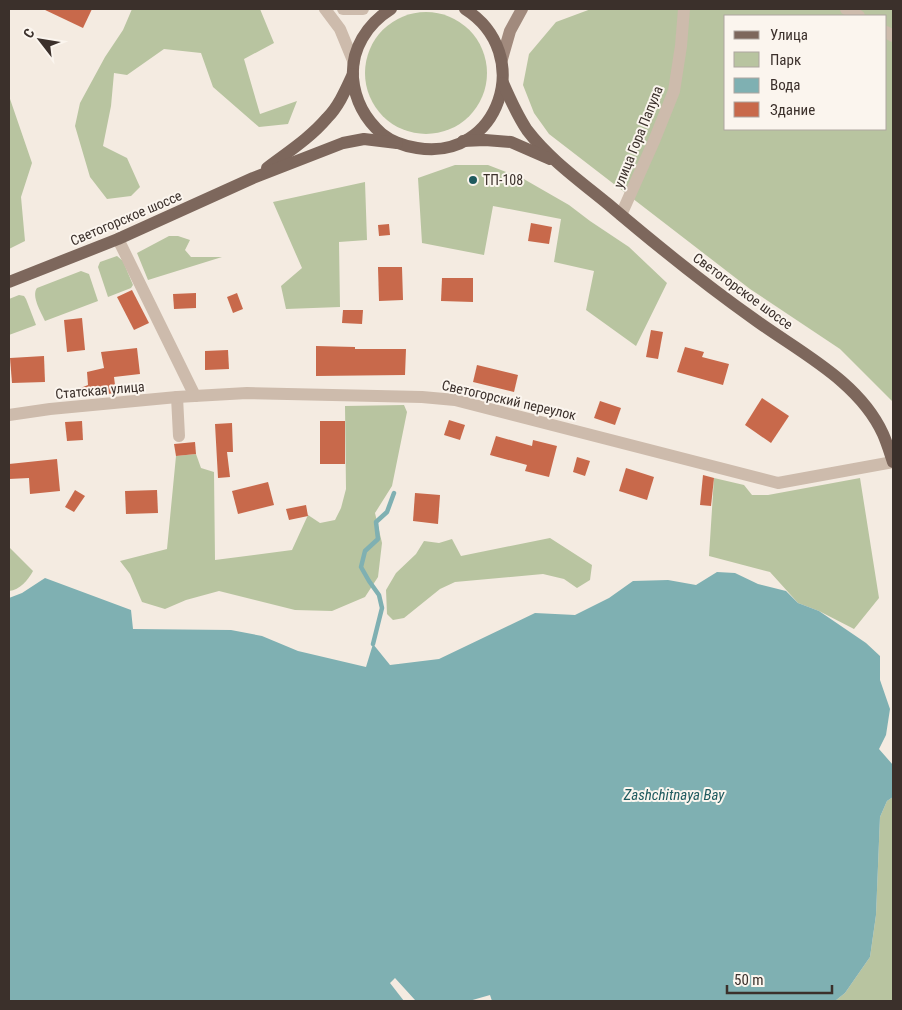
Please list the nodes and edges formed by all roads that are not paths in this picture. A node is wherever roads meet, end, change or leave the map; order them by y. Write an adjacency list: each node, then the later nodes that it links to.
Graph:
1 (325, 9): 11 (street)
2 (343, 9): 3 (street)
3 (363, 9)
4 (391, 9): 11 (main road, Светогорское шоссе)
5 (465, 9): 10 (main road)
6 (522, 9): 10 (main road)
7 (684, 9): 17 (street, улица Гора Папула)
8 (846, 9): 9 (street)
9 (857, 15)
10 (502, 58): 12 (main road)
11 (354, 69): 14 (main road); 16 (main road, Светогорское шоссе)
12 (503, 82): 13 (main road); 15 (main road, Светогорское шоссе)
13 (463, 141): 14 (main road, Светогорское шоссе); 15 (main road, Светогорское шоссе)
14 (397, 143): 16 (main road, Светогорское шоссе)
15 (554, 161): 17 (main road, Светогорское шоссе)
16 (253, 178): 18 (main road, Светогорское шоссе)
17 (621, 215): 24 (main road, Светогорское шоссе)
18 (118, 239): 19 (main road, Светогорское шоссе); 20 (street)
19 (9, 282)
20 (194, 396): 21 (street, Статская улица); 25 (street, Светогорский переулок)
21 (177, 398): 22 (street, Статская улица); 23 (street)
22 (9, 415)
23 (179, 436)
24 (891, 448): 25 (main road, Светогорское шоссе)
25 (893, 462)

